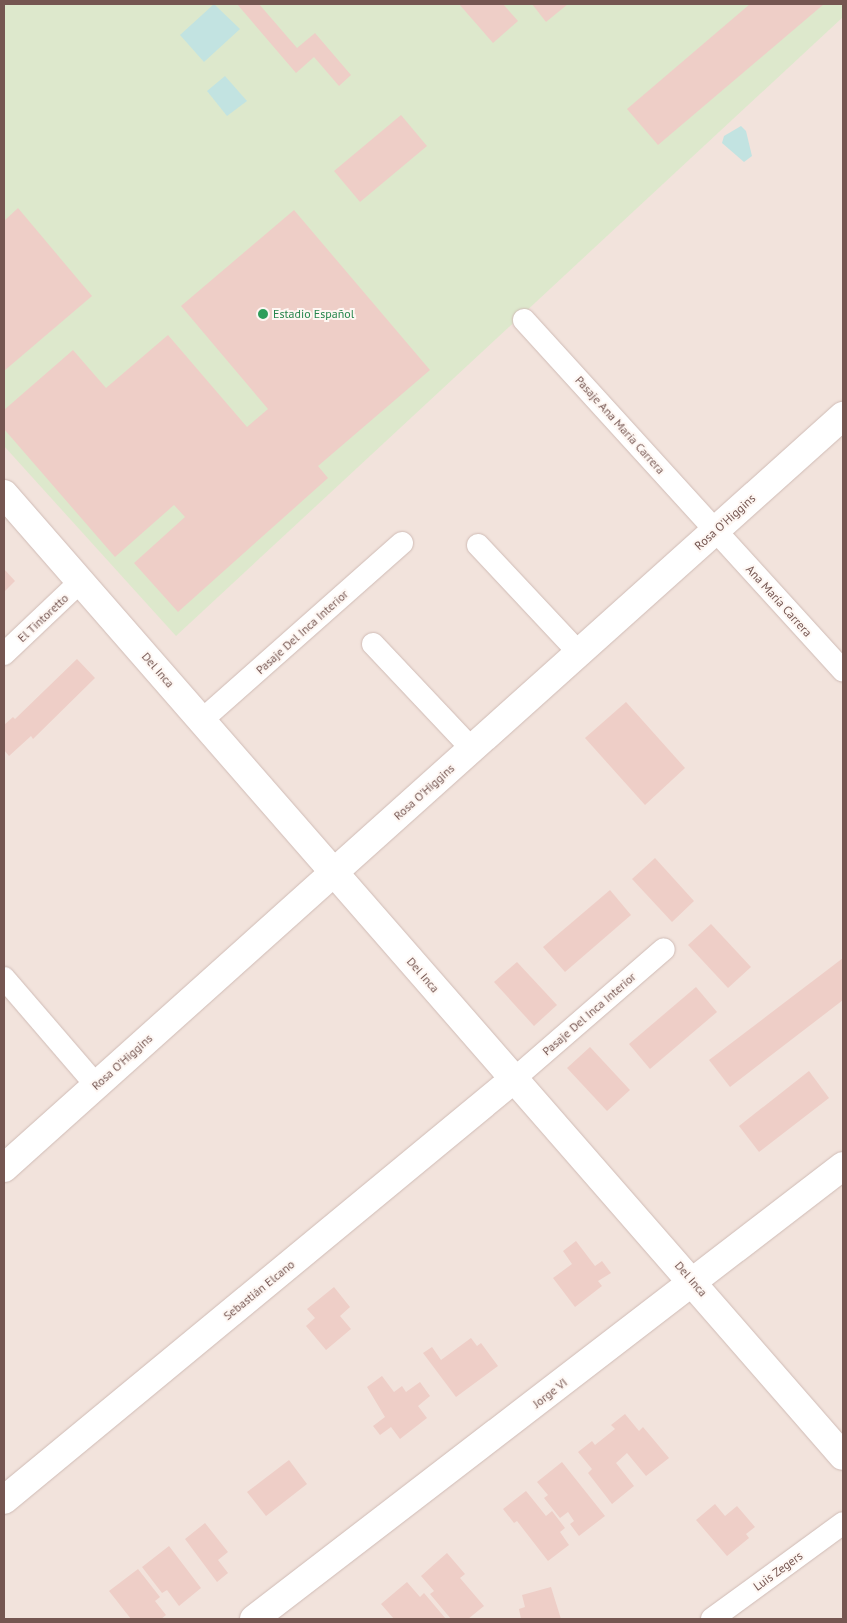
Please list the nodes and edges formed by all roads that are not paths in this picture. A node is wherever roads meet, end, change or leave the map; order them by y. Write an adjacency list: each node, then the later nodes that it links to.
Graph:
1 (524, 320): 4 (street, Pasaje Ana María Carrera)
2 (843, 416): 4 (street, Rosa O'Higgins)
3 (4, 494): 7 (street, Del Inca)
4 (716, 530): 9 (street, Rosa O'Higgins); 11 (street, Ana María Carrera)
5 (402, 543): 12 (street, Pasaje Del Inca Interior)
6 (478, 545): 9 (street)
7 (81, 582): 10 (street, El Tintoretto); 12 (street, Del Inca)
8 (373, 644): 13 (street)
9 (579, 653): 13 (street, Rosa O'Higgins)
10 (4, 654)
11 (843, 671)
12 (202, 720): 14 (street, Del Inca)
13 (472, 749): 14 (street, Rosa O'Higgins)
14 (333, 873): 17 (street, Del Inca); 18 (street, Rosa O'Higgins)
15 (664, 949): 17 (street, Pasaje Del Inca Interior)
16 (4, 978): 18 (street)
17 (514, 1078): 21 (street, Del Inca); 23 (street, Sebastián Elcano)
18 (96, 1085): 20 (street, Rosa O'Higgins)
19 (843, 1166): 21 (street, Jorge VI)
20 (4, 1168)
21 (693, 1282): 22 (street, Del Inca); 25 (street, Jorge VI)
22 (843, 1456)
23 (4, 1500)
24 (843, 1522): 26 (street, Luis Zegers)
25 (254, 1619)
26 (712, 1619)

